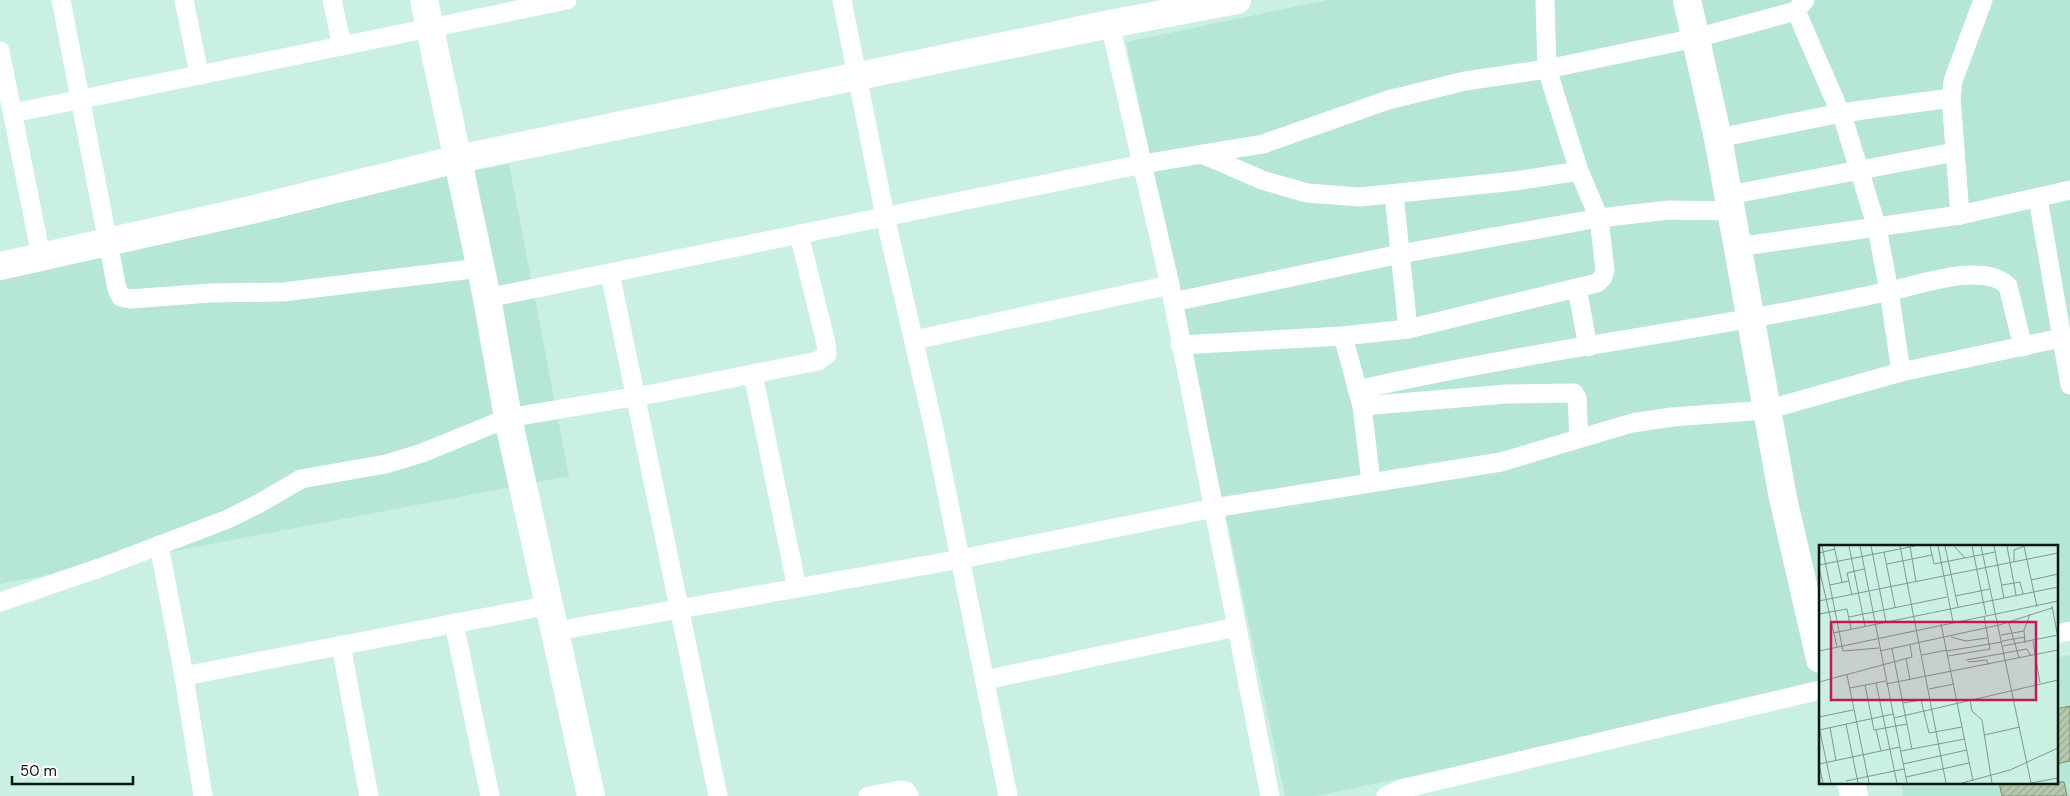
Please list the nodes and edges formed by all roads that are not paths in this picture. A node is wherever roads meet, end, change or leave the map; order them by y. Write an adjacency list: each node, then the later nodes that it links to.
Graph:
1 (61, 0): 20 (street)
2 (184, 0): 18 (street)
3 (332, 0): 15 (street)
4 (424, 0): 13 (street)
5 (842, 0): 19 (street)
6 (1545, 0): 17 (street)
7 (1687, 0): 14 (street)
8 (1983, 0): 21 (street)
9 (559, 1): 13 (street)
10 (1230, 1): 12 (street)
11 (1800, 6): 14 (street); 23 (street)
12 (1110, 24): 19 (street); 28 (street)
13 (430, 27): 15 (street); 27 (street)
14 (1696, 38): 17 (street); 24 (street)
15 (342, 46): 18 (street)
16 (0, 52): 22 (street)
17 (1547, 69): 26 (street); 29 (street)
18 (198, 74): 20 (street)
19 (858, 76): 27 (street); 36 (street)
20 (80, 98): 22 (street); 40 (street)
21 (1951, 98): 23 (street); 25 (street)
22 (13, 113): 42 (street)
23 (1841, 113): 24 (street); 30 (street)
24 (1718, 138): 34 (street)
25 (1955, 152): 30 (street); 35 (street)
26 (1202, 154): 28 (street); 32 (street)
27 (458, 159): 40 (street); 45 (street)
28 (1143, 164): 36 (street); 49 (street)
29 (1579, 171): 32 (street); 37 (street)
30 (1859, 171): 34 (street); 38 (street)
31 (2070, 190): 33 (street)
32 (1394, 194): 43 (street)
33 (2038, 198): 35 (street); 54 (street)
34 (1730, 203): 37 (street); 41 (street)
35 (1960, 215): 38 (street)
36 (885, 216): 39 (street); 55 (street)
37 (1599, 218): 43 (street); 47 (street)
38 (1877, 228): 41 (street); 48 (street)
39 (799, 234): 46 (street); 60 (street)
40 (109, 241): 42 (street); 45 (street)
41 (1737, 248): 51 (street)
42 (54, 254): 44 (street)
43 (1400, 254): 49 (street); 52 (street)
44 (0, 266)
45 (480, 268): 50 (street)
46 (610, 273): 50 (street); 62 (street)
47 (1577, 288): 52 (street); 57 (street)
48 (1889, 291): 51 (street); 58 (street); 59 (street)
49 (1172, 294): 55 (street); 56 (street)
50 (487, 298): 65 (street)
51 (1751, 319): 57 (street); 64 (street)
52 (1408, 329): 53 (street)
53 (1343, 336): 56 (street); 63 (street)
54 (2066, 337): 58 (street); 61 (street)
55 (914, 340): 70 (street)
56 (1180, 345): 68 (street)
57 (1588, 347): 63 (street)
58 (2024, 347): 59 (street)
59 (1901, 372): 64 (street)
60 (753, 374): 62 (street); 71 (street)
61 (2070, 385)
62 (635, 397): 65 (street); 74 (street)
63 (1360, 398): 66 (street); 67 (street)
64 (1766, 410): 66 (street); 79 (street)
65 (508, 418): 69 (street); 73 (street)
66 (1579, 438): 67 (street)
67 (1371, 482): 68 (street)
68 (1214, 508): 70 (street); 76 (street)
69 (159, 545): 72 (street); 80 (street)
70 (960, 559): 71 (street); 81 (street)
71 (797, 588): 74 (street)
72 (0, 602)
73 (550, 605): 75 (street); 77 (street)
74 (679, 608): 77 (street); 88 (street)
75 (454, 623): 78 (street); 86 (street)
76 (1236, 627): 81 (street); 92 (street)
77 (556, 631): 87 (street)
78 (341, 645): 80 (street); 85 (street)
79 (1819, 655)
80 (184, 676): 84 (street)
81 (985, 680): 91 (street)
82 (1819, 690): 83 (street)
83 (1397, 794)
84 (203, 796)
85 (369, 796)
86 (490, 796)
87 (590, 796)
88 (718, 796)
89 (868, 796): 90 (street)
90 (909, 796)
91 (1008, 796)
92 (1270, 796)

